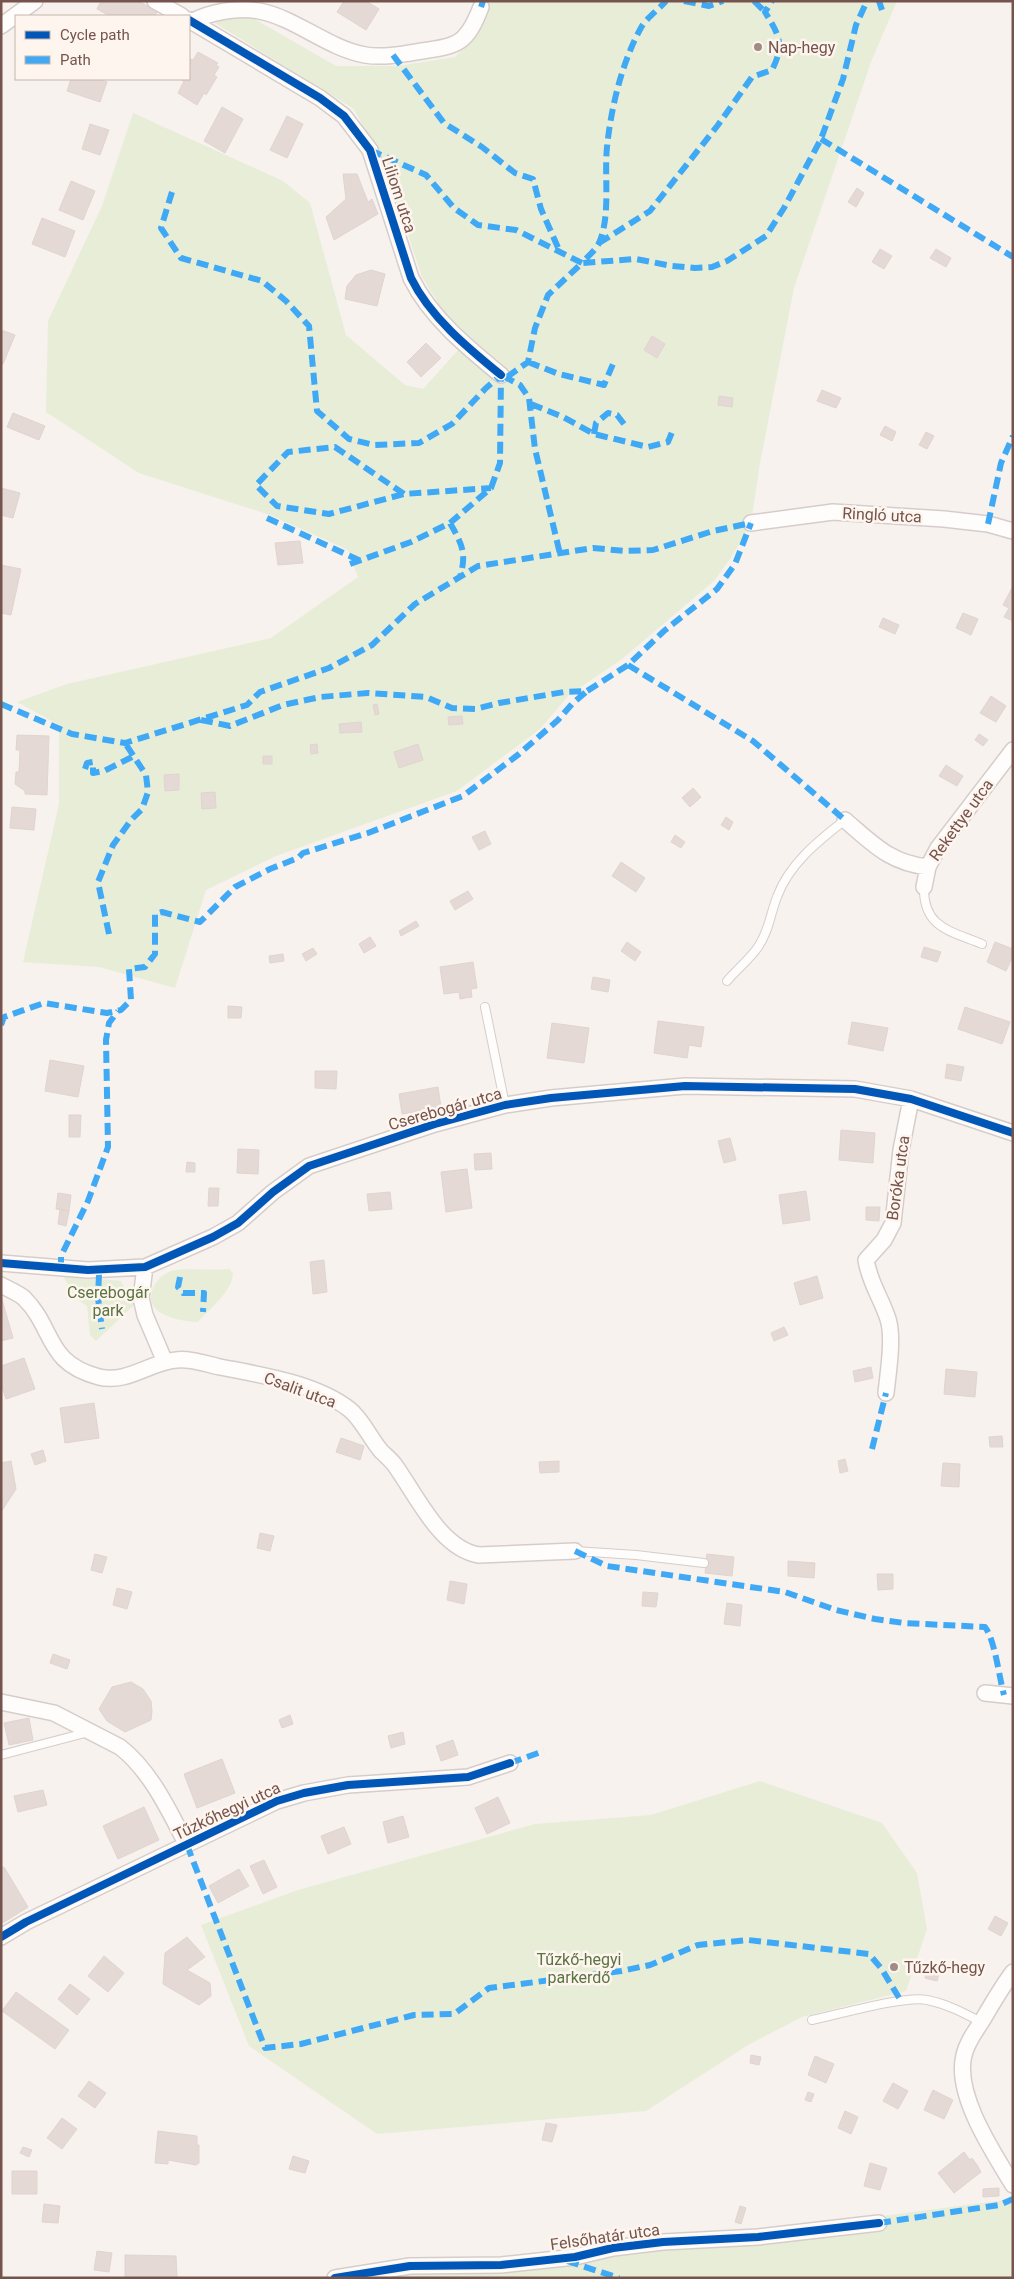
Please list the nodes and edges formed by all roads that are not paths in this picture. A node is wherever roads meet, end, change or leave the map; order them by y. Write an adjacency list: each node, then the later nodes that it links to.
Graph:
1 (35, 1): 4 (street)
2 (155, 1): 5 (street, Liliom utca)
3 (481, 8): 7 (street)
4 (16, 15)
5 (180, 15)
6 (15, 16): 9 (street)
7 (190, 18)
8 (190, 21): 10 (street, Liliom utca)
9 (1, 26)
10 (502, 375)
11 (751, 523): 12 (street, Ringló utca)
12 (1013, 531)
13 (1013, 750): 15 (street, Rekettye utca)
14 (845, 820): 15 (street, Rekettye utca); 18 (lane)
15 (928, 867): 16 (street, Rekettye utca)
16 (924, 887): 17 (lane)
17 (982, 944)
18 (727, 981)
19 (485, 1007): 21 (lane)
20 (911, 1099): 21 (street, Cserebogár utca); 22 (street, Cserebogár utca); 27 (street, Boróka utca)
21 (505, 1105): 24 (street, Cserebogár utca)
22 (1013, 1133)
23 (1, 1263): 24 (street, Cserebogár utca)
24 (145, 1267): 26 (street)
25 (1, 1285): 26 (street, Csalit utca)
26 (165, 1362): 28 (street, Csalit utca)
27 (886, 1393)
28 (575, 1551): 29 (lane)
29 (704, 1563)
30 (985, 1693): 31 (street)
31 (1013, 1696)
32 (1, 1702): 33 (street)
33 (89, 1732): 34 (lane); 36 (street)
34 (1, 1755)
35 (510, 1764): 36 (street, Tűzkőhegyi utca)
36 (186, 1845): 37 (street, Tűzkőhegyi utca)
37 (1, 1937)
38 (1013, 1972): 40 (street)
39 (812, 2020): 40 (lane)
40 (981, 2022): 41 (street)
41 (1013, 2185)
42 (879, 2223): 43 (street, Felsőhatár utca)
43 (344, 2277)

